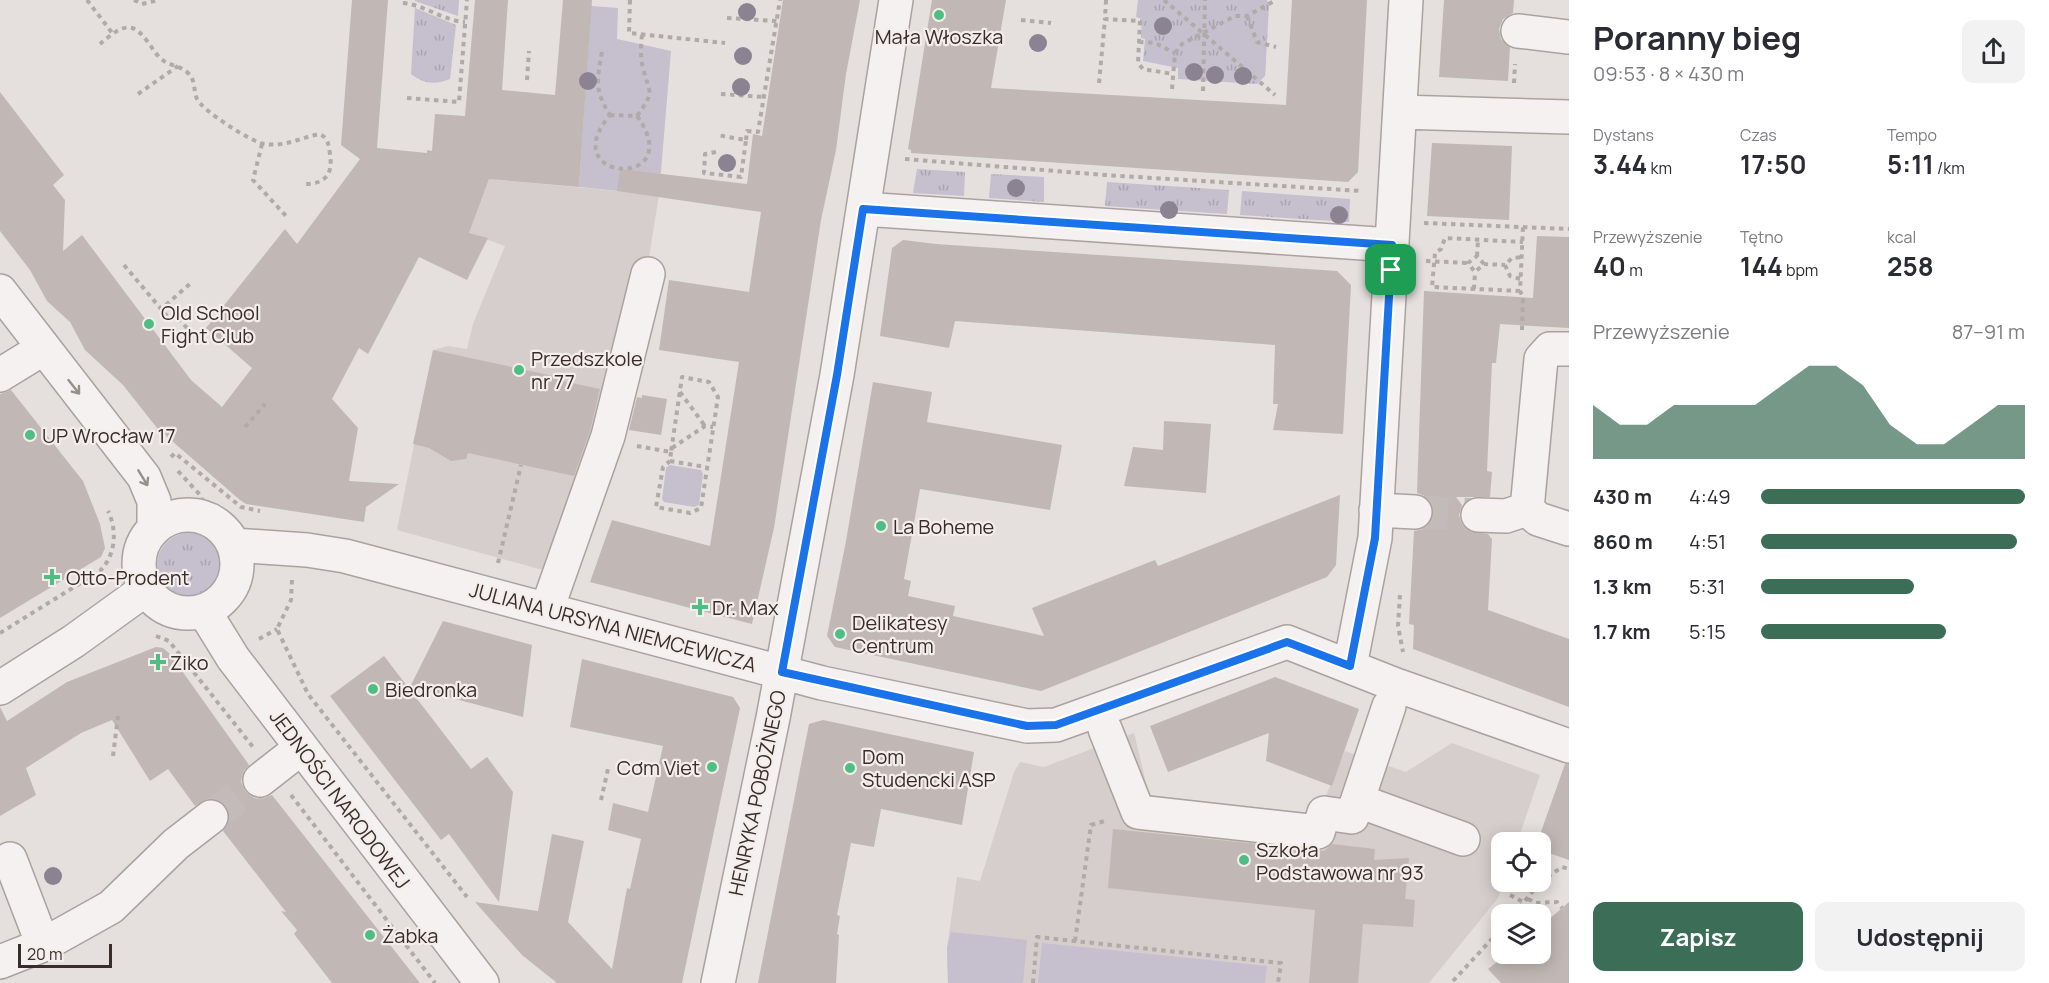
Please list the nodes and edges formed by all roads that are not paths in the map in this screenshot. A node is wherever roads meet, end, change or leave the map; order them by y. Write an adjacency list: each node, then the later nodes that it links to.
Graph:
1 (896, 0): 7 (street, HENRYKA POBOŻNEGO)
2 (1406, 0): 5 (street)
3 (1518, 31): 4 (street)
4 (1569, 37)
5 (1400, 112): 6 (street); 8 (street)
6 (1569, 117)
7 (863, 209): 8 (street); 25 (street, HENRYKA POBOŻNEGO)
8 (1393, 233): 15 (street)
9 (648, 274): 22 (street)
10 (0, 291): 11 (street)
11 (44, 348): 13 (street); 18 (street, one-way to 18)
12 (1569, 349): 14 (street)
13 (0, 375)
14 (1527, 509): 17 (street); 19 (street)
15 (1376, 510): 16 (street); 24 (street)
16 (1415, 512)
17 (1478, 515)
18 (154, 528): 20 (street); 21 (street)
19 (1569, 529)
20 (234, 545): 22 (street, JULIANA URSYNA NIEMCEWICZA); 23 (street)
21 (146, 589): 23 (street); 26 (street)
22 (547, 609): 25 (street, JULIANA URSYNA NIEMCEWICZA)
23 (204, 611): 30 (street, JEDNOŚCI NARODOWEJ)
24 (1350, 666): 25 (street, JULIANA URSYNA NIEMCEWICZA); 29 (street, JULIANA URSYNA NIEMCEWICZA)
25 (782, 672): 39 (street, HENRYKA POBOŻNEGO)
26 (0, 688)
27 (1389, 706): 32 (street)
28 (1105, 729): 32 (street)
29 (1569, 746)
30 (301, 747): 31 (street); 38 (street, JEDNOŚCI NARODOWEJ)
31 (266, 776)
32 (1359, 801): 34 (street)
33 (211, 817): 36 (street)
34 (1463, 839)
35 (10, 859): 36 (street)
36 (43, 945): 37 (street)
37 (0, 962)
38 (482, 983)
39 (718, 983)

